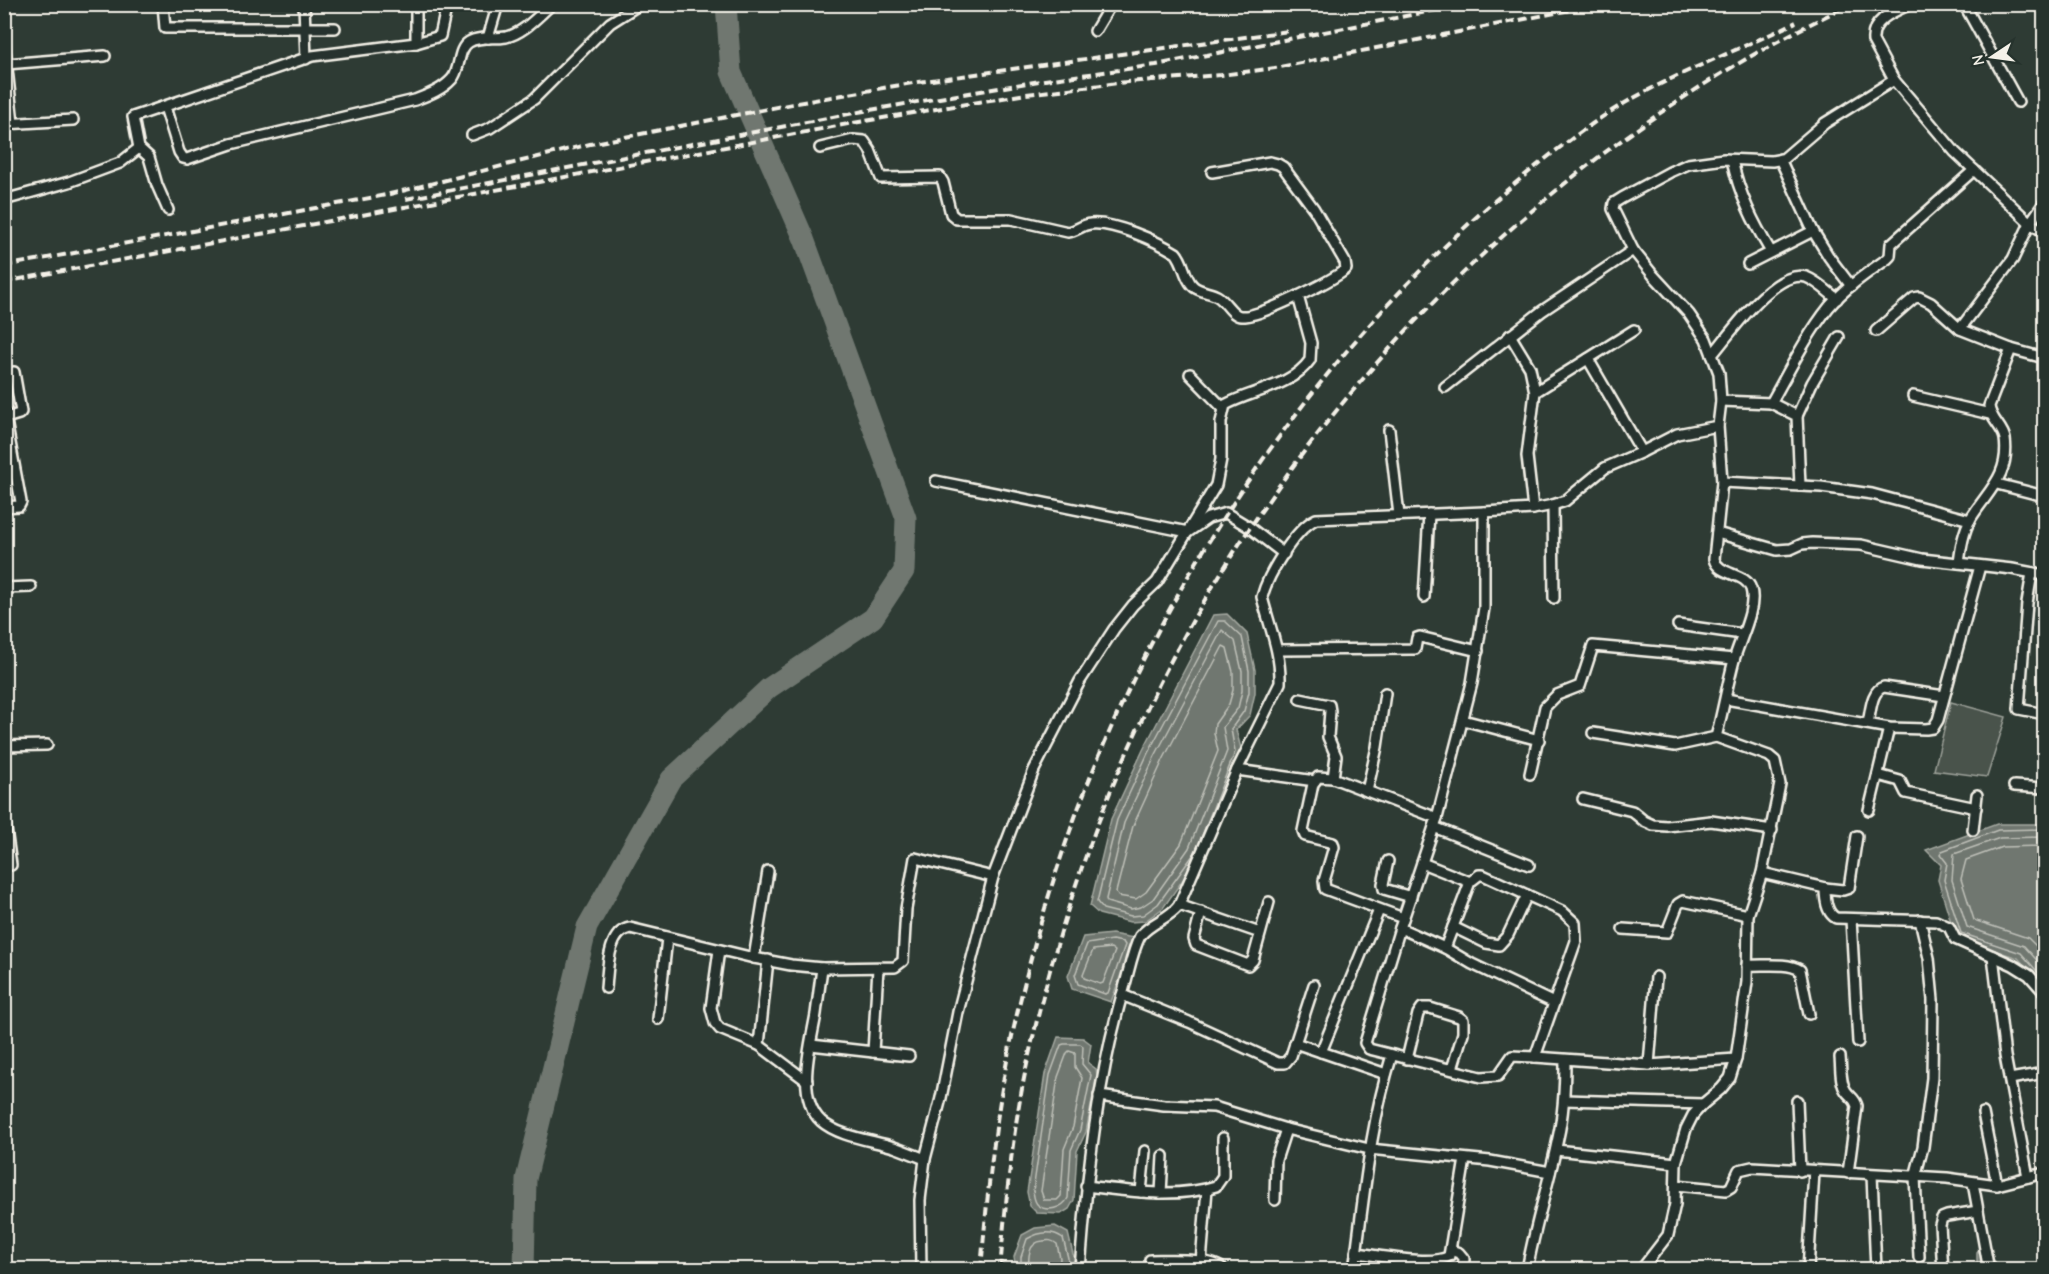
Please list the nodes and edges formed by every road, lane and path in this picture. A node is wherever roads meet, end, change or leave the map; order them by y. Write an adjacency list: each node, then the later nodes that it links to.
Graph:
1 (163, 4): 11 (street)
2 (304, 4): 11 (street)
3 (416, 4): 16 (street)
4 (447, 4): 16 (street)
5 (498, 4): 14 (street)
6 (552, 4): 14 (street)
7 (640, 4): 25 (street)
8 (1112, 4): 13 (street)
9 (1911, 4): 20 (street)
10 (1964, 4): 21 (street)
11 (304, 28): 12 (street); 18 (street)
12 (335, 28)
13 (1095, 31)
14 (488, 38): 22 (street)
15 (4, 42): 19 (street)
16 (416, 43): 18 (street)
17 (105, 57): 19 (street)
18 (306, 58): 22 (street)
19 (6, 64): 24 (street)
20 (1894, 80): 28 (street); 30 (street)
21 (2018, 102)
22 (165, 107): 27 (street)
23 (73, 120): 24 (street)
24 (9, 123)
25 (472, 135)
26 (820, 147): 42 (street)
27 (139, 148): 32 (street); 34 (street)
28 (1780, 159): 29 (street); 36 (street)
29 (1732, 160): 38 (street); 39 (street)
30 (1974, 170): 35 (street); 41 (street)
31 (1212, 172): 42 (street)
32 (4, 200)
33 (2044, 203): 35 (street)
34 (168, 210)
35 (2030, 223): 37 (street); 44 (street)
36 (1813, 231): 39 (street); 41 (street)
37 (2044, 232)
38 (1633, 250): 47 (street); 50 (street)
39 (1771, 252): 40 (street)
40 (1748, 264)
41 (1851, 286): 43 (street)
42 (1298, 296): 60 (street)
43 (1837, 299): 50 (street); 59 (street)
44 (1960, 328): 46 (street); 49 (street)
45 (1634, 330): 52 (street)
46 (1876, 331)
47 (1510, 335): 55 (street); 56 (street)
48 (1839, 337): 62 (street)
49 (2011, 350): 51 (street); 61 (street)
50 (1712, 355): 58 (street)
51 (2044, 358)
52 (1588, 359): 56 (street); 65 (street)
53 (14, 372): 72 (street)
54 (1190, 374): 60 (street)
55 (1445, 387)
56 (1535, 392): 73 (street)
57 (1914, 396): 61 (street)
58 (1721, 401): 59 (street); 63 (street)
59 (1771, 403): 62 (street)
60 (1223, 408): 78 (street)
61 (1990, 414): 68 (street)
62 (1797, 416): 69 (street)
63 (1718, 426): 65 (street); 67 (street)
64 (1389, 430): 76 (street)
65 (1642, 452): 71 (street)
66 (936, 481): 78 (street)
67 (1722, 482): 69 (street); 79 (street)
68 (1997, 484): 70 (street); 77 (street)
69 (1800, 486): 77 (street)
70 (2044, 496)
71 (1553, 505): 73 (street); 88 (street)
72 (4, 507)
73 (1533, 509): 74 (street)
74 (1484, 512): 75 (street); 92 (street)
75 (1429, 514): 76 (street); 87 (street)
76 (1400, 515): 80 (street)
77 (1970, 520): 81 (street)
78 (1188, 532): 80 (street); 130 (street)
79 (1717, 533): 81 (street); 90 (street)
80 (1284, 554): 91 (street)
81 (1959, 563): 82 (street)
82 (1980, 566): 83 (street); 95 (street)
83 (2032, 573): 84 (street); 98 (street)
84 (2044, 575)
85 (31, 587): 86 (street)
86 (4, 588)
87 (1424, 597)
88 (1554, 598)
89 (1678, 625): 90 (street)
90 (1742, 634): 93 (street)
91 (1278, 650): 92 (street); 107 (street)
92 (1478, 651): 99 (street)
93 (1734, 659): 97 (street); 104 (street)
94 (1386, 693): 114 (street)
95 (1944, 696): 100 (street); 101 (street)
96 (1300, 699): 110 (street)
97 (1726, 699): 100 (street); 103 (street)
98 (2044, 714)
99 (1463, 720): 104 (street); 120 (street)
100 (1868, 723): 101 (street)
101 (1889, 728): 109 (street)
102 (1593, 733): 103 (street)
103 (1716, 737): 121 (street)
104 (1539, 740): 108 (street)
105 (47, 745): 106 (street)
106 (4, 746)
107 (1237, 770): 111 (street); 136 (street)
108 (1530, 774)
109 (1878, 775): 117 (street); 118 (street)
110 (1333, 778): 111 (street); 114 (street)
111 (1315, 781): 137 (street)
112 (2014, 786): 113 (street)
113 (2044, 788)
114 (1367, 791): 120 (street)
115 (1977, 795): 117 (street)
116 (1582, 799): 121 (street)
117 (1976, 808): 122 (street)
118 (1869, 810)
119 (4, 815): 126 (street)
120 (1436, 823): 125 (street); 127 (street)
121 (1772, 830): 129 (street)
122 (1973, 830)
123 (1857, 836): 132 (street)
124 (1388, 861): 134 (street)
125 (1422, 863): 131 (street); 134 (street)
126 (11, 865)
127 (1529, 865)
128 (768, 871): 150 (street)
129 (1762, 873): 132 (street); 139 (street)
130 (993, 877): 154 (street); 193 (street)
131 (1470, 882): 133 (street); 143 (street)
132 (1825, 888): 140 (street)
133 (1527, 895): 143 (street); 160 (street)
134 (1411, 897): 142 (street)
135 (1269, 902): 145 (street)
136 (1179, 904): 138 (street); 159 (street)
137 (1379, 910): 142 (street); 168 (street)
138 (1202, 912): 145 (street); 145 (street)
139 (1748, 915): 144 (street); 152 (street)
140 (1851, 919): 141 (street); 163 (street)
141 (1920, 920): 149 (street); 202 (street)
142 (1402, 923): 147 (street); 169 (street)
143 (1453, 927): 147 (street)
144 (1623, 929)
145 (1260, 933)
146 (667, 938): 148 (street); 157 (street); 162 (street)
147 (1445, 948): 160 (street)
148 (719, 950): 150 (street); 165 (street)
149 (1993, 956): 158 (street); 180 (street)
150 (754, 958): 151 (street)
151 (768, 960): 153 (street); 165 (street)
152 (1747, 965): 161 (street); 174 (street)
153 (822, 968): 154 (street); 166 (street)
154 (878, 968): 167 (street)
155 (1656, 977): 176 (street)
156 (1314, 985): 164 (street)
157 (606, 988)
158 (2044, 992)
159 (1122, 994): 164 (street); 182 (street)
160 (1554, 1003): 171 (street)
161 (1809, 1014)
162 (658, 1019)
163 (1858, 1042)
164 (1295, 1043): 168 (street)
165 (759, 1045): 181 (street)
166 (811, 1045): 167 (street); 181 (street)
167 (873, 1052): 170 (street)
168 (1321, 1052): 179 (street)
169 (1392, 1055): 173 (street); 179 (street)
170 (909, 1056)
171 (1535, 1057): 175 (street); 177 (street)
172 (1840, 1057): 199 (street)
173 (1407, 1059): 177 (street); 177 (street)
174 (1736, 1059): 176 (street); 185 (street)
175 (1565, 1060): 176 (street); 183 (street)
176 (1649, 1065)
177 (1452, 1069)
178 (2044, 1073): 180 (street)
179 (1386, 1074): 189 (street)
180 (2010, 1079): 203 (street)
181 (807, 1081): 193 (street)
182 (1099, 1096): 187 (street); 207 (street)
183 (1564, 1100): 185 (street); 190 (street)
184 (1797, 1101): 196 (street)
185 (1703, 1104): 195 (street)
186 (1983, 1113): 206 (street)
187 (1286, 1129): 189 (street); 211 (street)
188 (1223, 1138): 208 (street)
189 (1369, 1149): 194 (street); 214 (street)
190 (1556, 1150): 195 (street); 197 (street)
191 (1145, 1151): 209 (street)
192 (1163, 1156): 210 (street)
193 (924, 1159): 219 (street)
194 (1465, 1159): 197 (street); 213 (street)
195 (1676, 1163): 205 (street)
196 (1800, 1171): 198 (street); 205 (street)
197 (1550, 1172): 224 (street)
198 (1814, 1172): 199 (street); 226 (street)
199 (1848, 1173): 201 (street)
200 (2044, 1173): 203 (street)
201 (1872, 1175): 202 (street); 227 (street)
202 (1915, 1177): 204 (street); 215 (street)
203 (2028, 1178): 206 (street)
204 (1973, 1183): 206 (street); 212 (street)
205 (1676, 1185): 225 (street)
206 (1997, 1185)
207 (1086, 1186): 209 (street); 220 (street)
208 (1207, 1189): 210 (street); 217 (street)
209 (1141, 1192): 210 (street)
210 (1161, 1193)
211 (1275, 1200)
212 (1978, 1211): 218 (street); 228 (street)
213 (1451, 1250): 214 (street); 223 (street)
214 (1356, 1253): 222 (street)
215 (1919, 1257)
216 (1150, 1260): 217 (street)
217 (1201, 1262): 221 (street)
218 (1988, 1265)
219 (921, 1269)
220 (1080, 1269)
221 (1224, 1269)
222 (1354, 1269)
223 (1463, 1269)
224 (1527, 1269)
225 (1641, 1269)
226 (1808, 1269)
227 (1876, 1269)
228 (1943, 1269)

